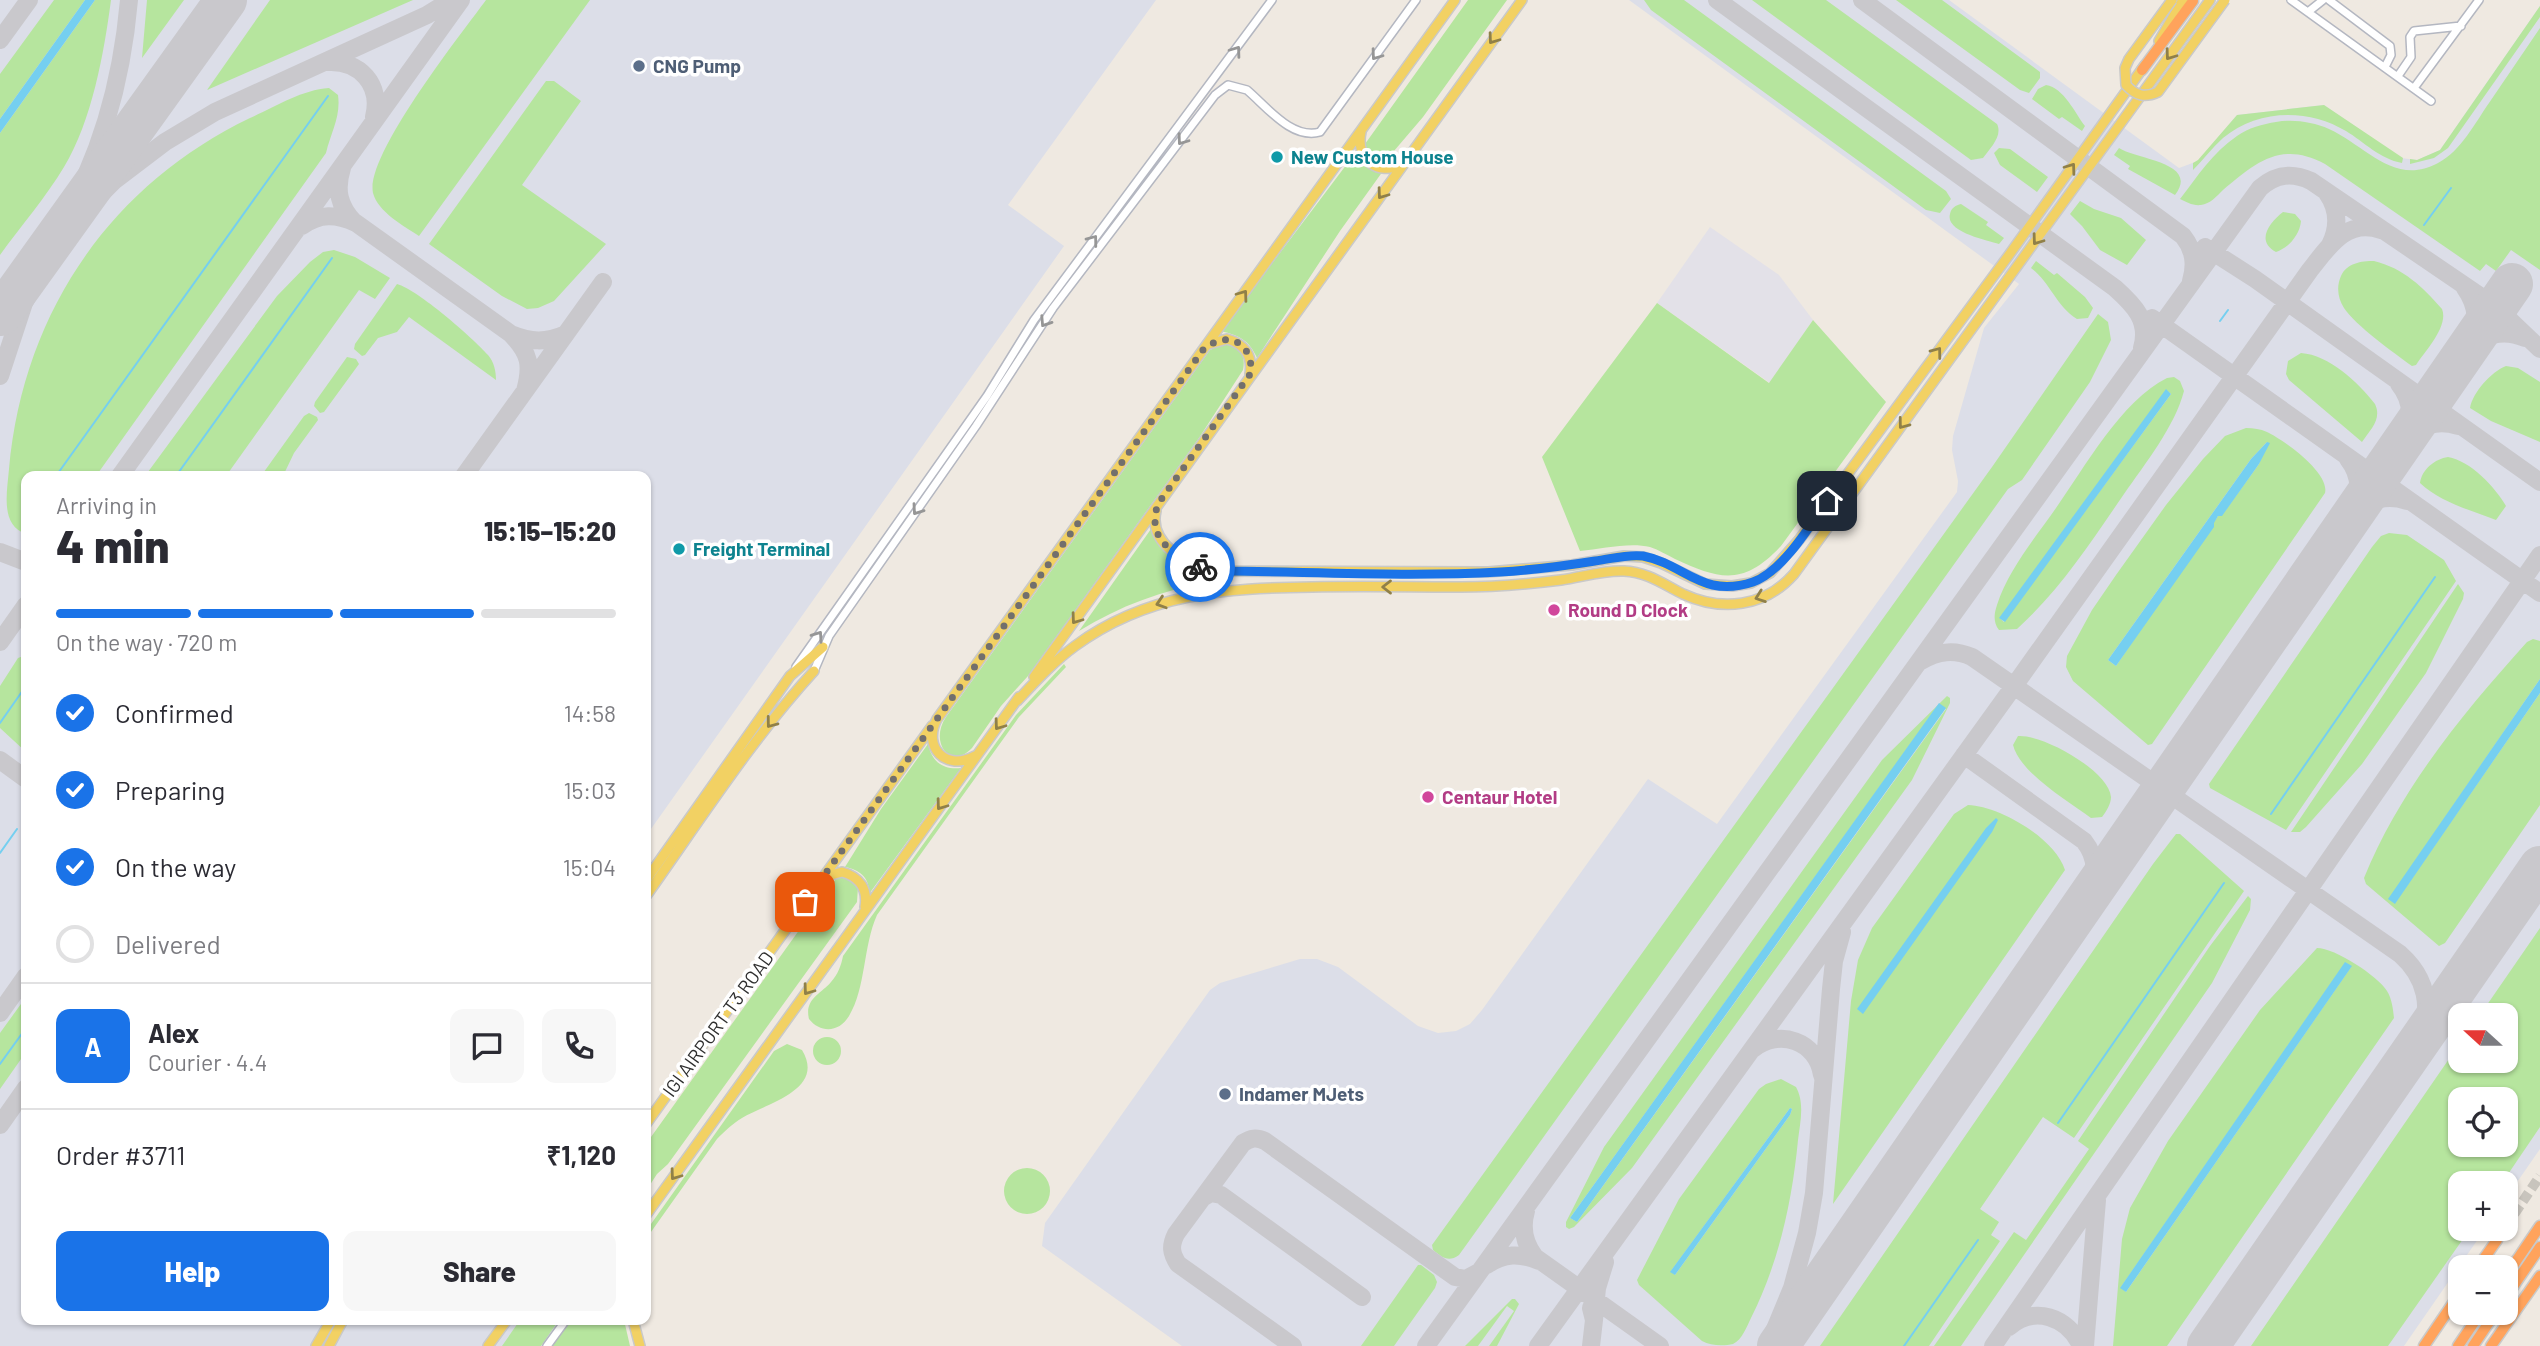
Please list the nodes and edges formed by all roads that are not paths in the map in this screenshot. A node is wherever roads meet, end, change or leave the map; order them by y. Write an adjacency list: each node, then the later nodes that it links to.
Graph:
1 (1272, 0): 27 (street, one-way to 1)
2 (1416, 0): 25 (street, one-way to 25)
3 (1455, 0): 20 (main road)
4 (1522, 0): 21 (main road, one-way to 21)
5 (2172, 0): 7 (main road, bridge)
6 (2210, 0): 28 (main road, one-way to 28)
7 (2225, 0)
8 (2291, 0): 13 (street)
9 (2323, 0): 13 (street)
10 (2329, 0): 15 (street)
11 (2479, 0): 14 (street)
12 (2188, 1): 16 (highway)
13 (2305, 6): 15 (street)
14 (2461, 26): 17 (street); 18 (street)
15 (2385, 67): 17 (street)
16 (2142, 70): 24 (main road, one-way to 16)
17 (2398, 76): 18 (street)
18 (2414, 88): 19 (street)
19 (2431, 101)
20 (1364, 126): 21 (main road); 22 (main road, one-way to 20)
21 (1408, 158): 23 (main road, one-way to 23)
22 (1203, 350): 23 (main road); 29 (main road, IGI AIRPORT T3 ROAD)
23 (1247, 382): 24 (main road)
24 (1158, 504): 28 (main road, one-way to 28)
25 (823, 647): 26 (street); 27 (main road)
26 (814, 671): 33 (main road, one-way to 33)
27 (790, 676): 31 (main road)
28 (1017, 701): 30 (main road, one-way to 30)
29 (937, 719): 30 (main road); 32 (main road, IGI AIRPORT T3 ROAD)
30 (981, 750): 34 (main road, one-way to 34)
31 (651, 873)
32 (818, 883): 34 (main road); 35 (main road, IGI AIRPORT T3 ROAD)
33 (651, 888)
34 (862, 915): 36 (main road, one-way to 36)
35 (651, 1117)
36 (651, 1208)
37 (2540, 1226): 39 (highway)
38 (2540, 1247): 41 (highway)
39 (2518, 1258)
40 (2540, 1276): 58 (highway)
41 (2518, 1279)
42 (2448, 1311): 55 (highway)
43 (328, 1325): 50 (main road)
44 (340, 1325): 51 (main road)
45 (503, 1325): 52 (main road)
46 (562, 1325): 53 (street)
47 (634, 1325): 54 (main road)
48 (2472, 1325): 56 (highway)
49 (2487, 1325): 57 (highway)
50 (316, 1346)
51 (329, 1346)
52 (488, 1346)
53 (547, 1346)
54 (639, 1346)
55 (2424, 1346)
56 (2458, 1346)
57 (2473, 1346)
58 (2491, 1346)

